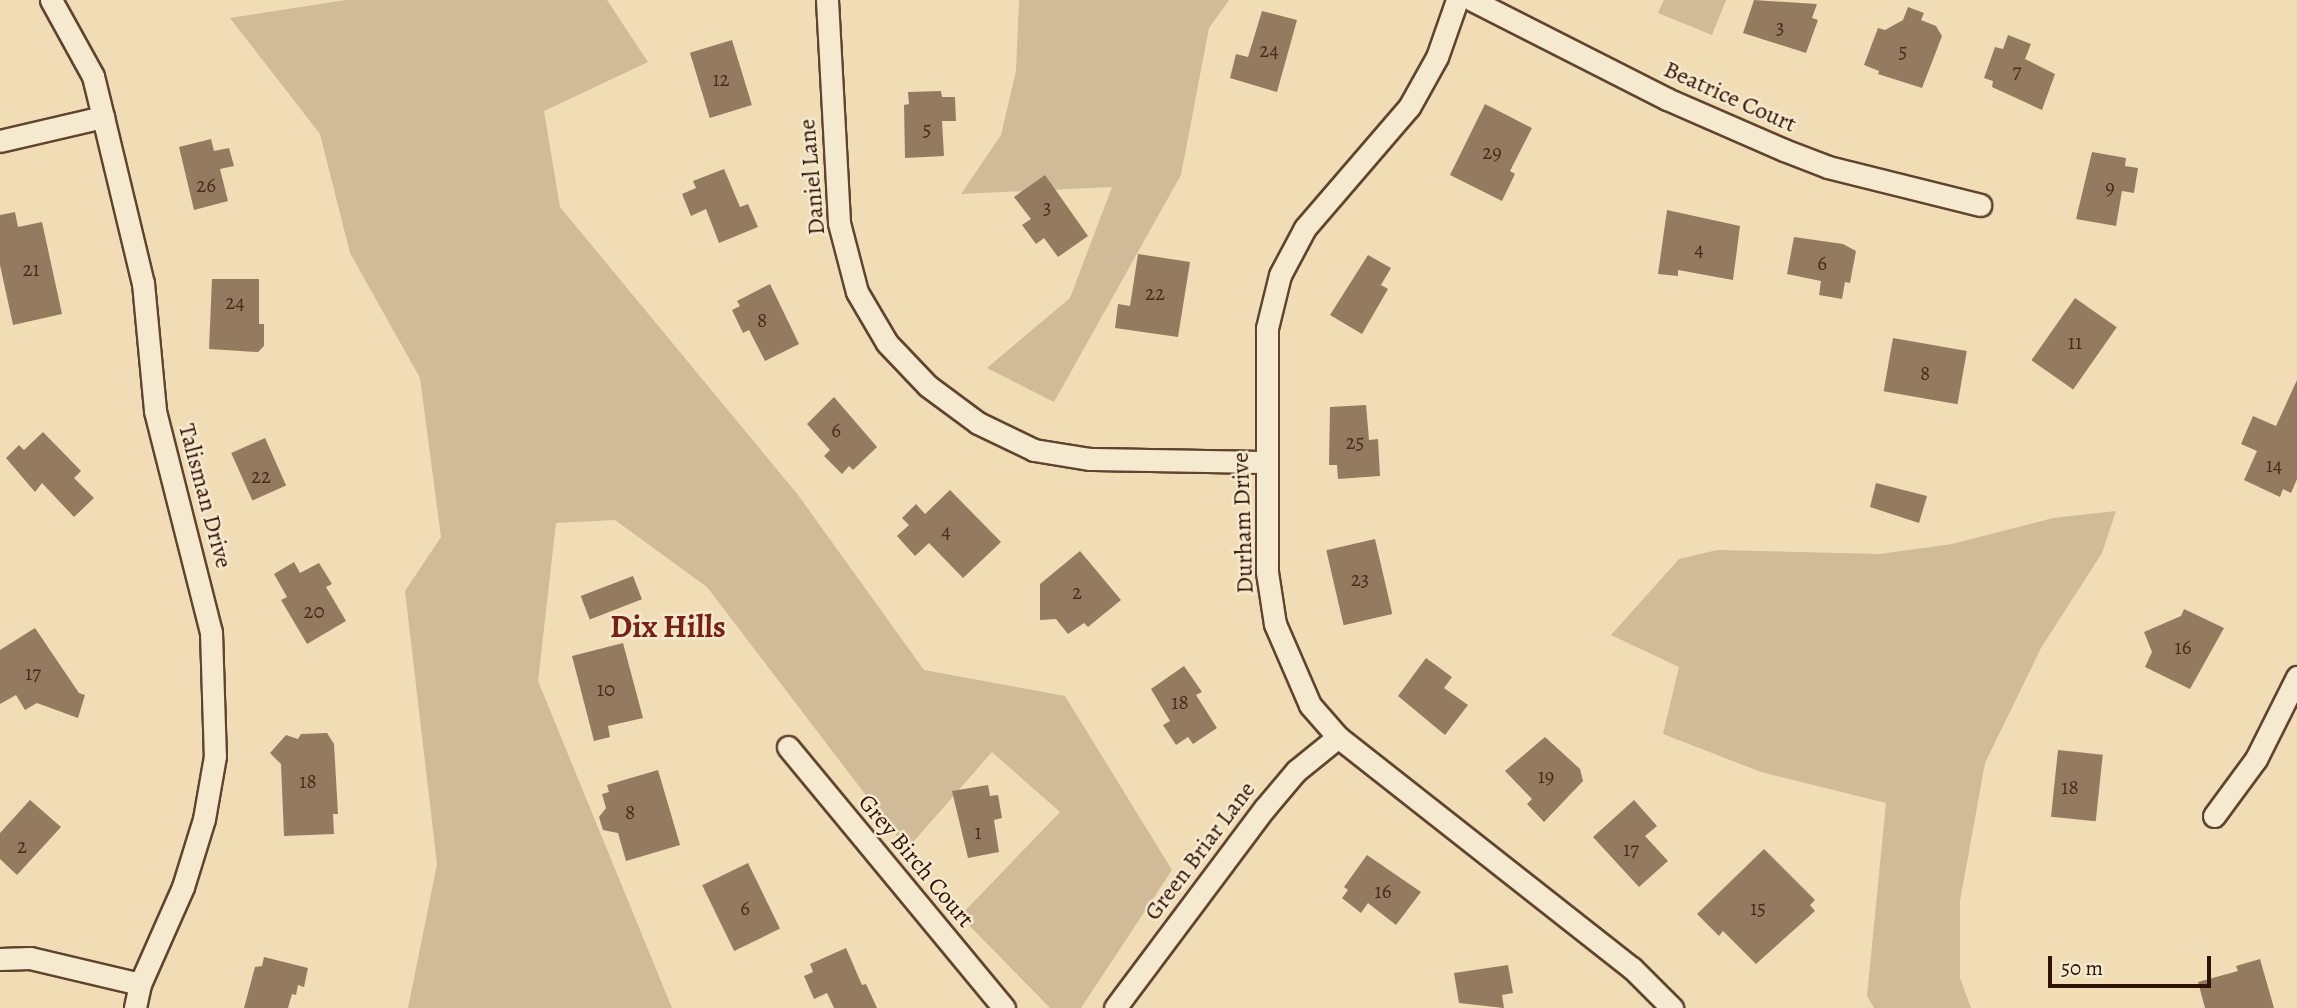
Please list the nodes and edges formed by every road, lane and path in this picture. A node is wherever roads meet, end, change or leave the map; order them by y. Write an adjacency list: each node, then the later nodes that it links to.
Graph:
1 (51, 0): 5 (street, Talisman Drive)
2 (827, 0): 8 (street, Daniel Lane)
3 (1457, 0): 8 (street, Durham Drive)
4 (1472, 0): 7 (street, Beatrice Court)
5 (103, 117): 6 (street); 14 (street, Talisman Drive)
6 (0, 141)
7 (1980, 205)
8 (1266, 462): 10 (street, Durham Drive)
9 (2297, 677): 12 (street)
10 (1338, 737): 17 (street, Green Briar Lane); 18 (street, Durham Drive)
11 (788, 747): 16 (street, Grey Birch Court)
12 (2214, 816)
13 (0, 960): 14 (street)
14 (140, 984): 15 (street, Talisman Drive)
15 (135, 1008)
16 (1004, 1008)
17 (1115, 1008)
18 (1672, 1008)

